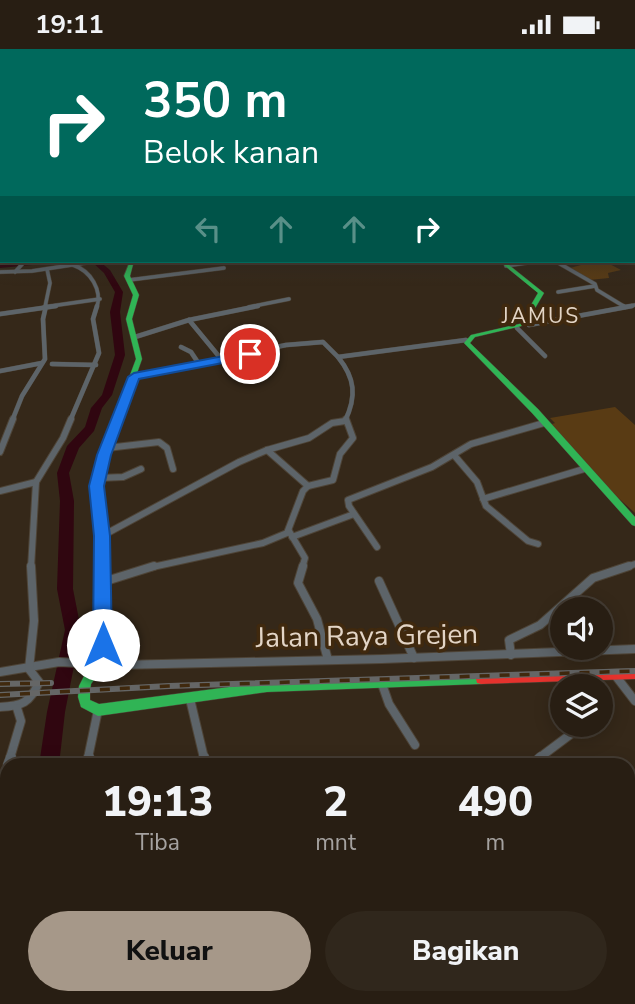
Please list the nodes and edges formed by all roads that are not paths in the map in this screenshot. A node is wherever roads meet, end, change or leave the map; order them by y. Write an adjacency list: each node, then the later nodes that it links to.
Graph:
1 (23, 263): 9 (street)
2 (89, 263): 6 (street)
3 (131, 263): 11 (street)
4 (504, 263): 21 (street)
5 (558, 263): 12 (street)
6 (73, 265): 8 (street); 14 (street)
7 (224, 268): 11 (street)
8 (47, 269): 9 (street); 17 (street)
9 (16, 271): 10 (street)
10 (0, 272)
11 (129, 279): 23 (street)
12 (595, 286): 13 (street); 18 (street)
13 (558, 292)
14 (100, 299): 17 (street); 32 (street)
15 (289, 299): 20 (street)
16 (635, 305): 18 (street)
17 (44, 306): 19 (street); 29 (street)
18 (625, 307): 21 (street)
19 (0, 314)
20 (189, 320): 23 (street); 28 (street)
21 (529, 325): 22 (street)
22 (517, 328): 24 (street); 26 (street)
23 (135, 337): 34 (street)
24 (466, 340): 27 (street); 36 (street)
25 (181, 347): 31 (street)
26 (545, 356)
27 (338, 357): 28 (street); 35 (street)
28 (222, 360): 31 (street)
29 (42, 363): 33 (street); 39 (street)
30 (52, 364): 32 (street)
31 (199, 364): 34 (street)
32 (96, 365): 45 (street)
33 (0, 371)
34 (134, 377): 37 (street)
35 (345, 421): 38 (street); 46 (street)
36 (544, 423): 40 (street); 43 (street)
37 (107, 448): 42 (street); 44 (street)
38 (267, 450): 46 (street); 52 (street)
39 (0, 452)
40 (454, 455): 48 (street); 49 (street)
41 (141, 469): 44 (street)
42 (173, 469)
43 (584, 469): 48 (street); 50 (street)
44 (99, 478): 52 (street)
45 (36, 482): 47 (street); 63 (street)
46 (308, 486): 51 (street)
47 (0, 491)
48 (483, 499): 53 (street)
49 (354, 514): 51 (street); 54 (street)
50 (635, 523)
51 (291, 534): 57 (street); 61 (street)
52 (102, 536): 57 (street)
53 (538, 544)
54 (376, 547)
55 (635, 564): 59 (street)
56 (379, 581): 60 (street)
57 (103, 582): 62 (street)
58 (635, 649): 59 (street, Jalan Raya Grejen)
59 (511, 655): 60 (street, Jalan Raya Grejen)
60 (414, 658): 61 (street, Jalan Raya Grejen)
61 (328, 660): 62 (street, Jalan Raya Grejen)
62 (97, 664): 63 (street, Jalan Raya Grejen); 73 (street)
63 (29, 669): 64 (street, Jalan Raya Grejen); 72 (street)
64 (0, 672)
65 (635, 674): 66 (street)
66 (615, 675): 70 (street)
67 (550, 677): 68 (street)
68 (382, 684): 69 (street); 75 (street)
69 (190, 699): 73 (street); 78 (street)
70 (635, 701)
71 (0, 707): 72 (street)
72 (17, 708): 76 (street)
73 (98, 710): 77 (street)
74 (566, 737): 79 (street)
75 (415, 745)
76 (11, 758)
77 (88, 758)
78 (204, 758)
79 (539, 758)

